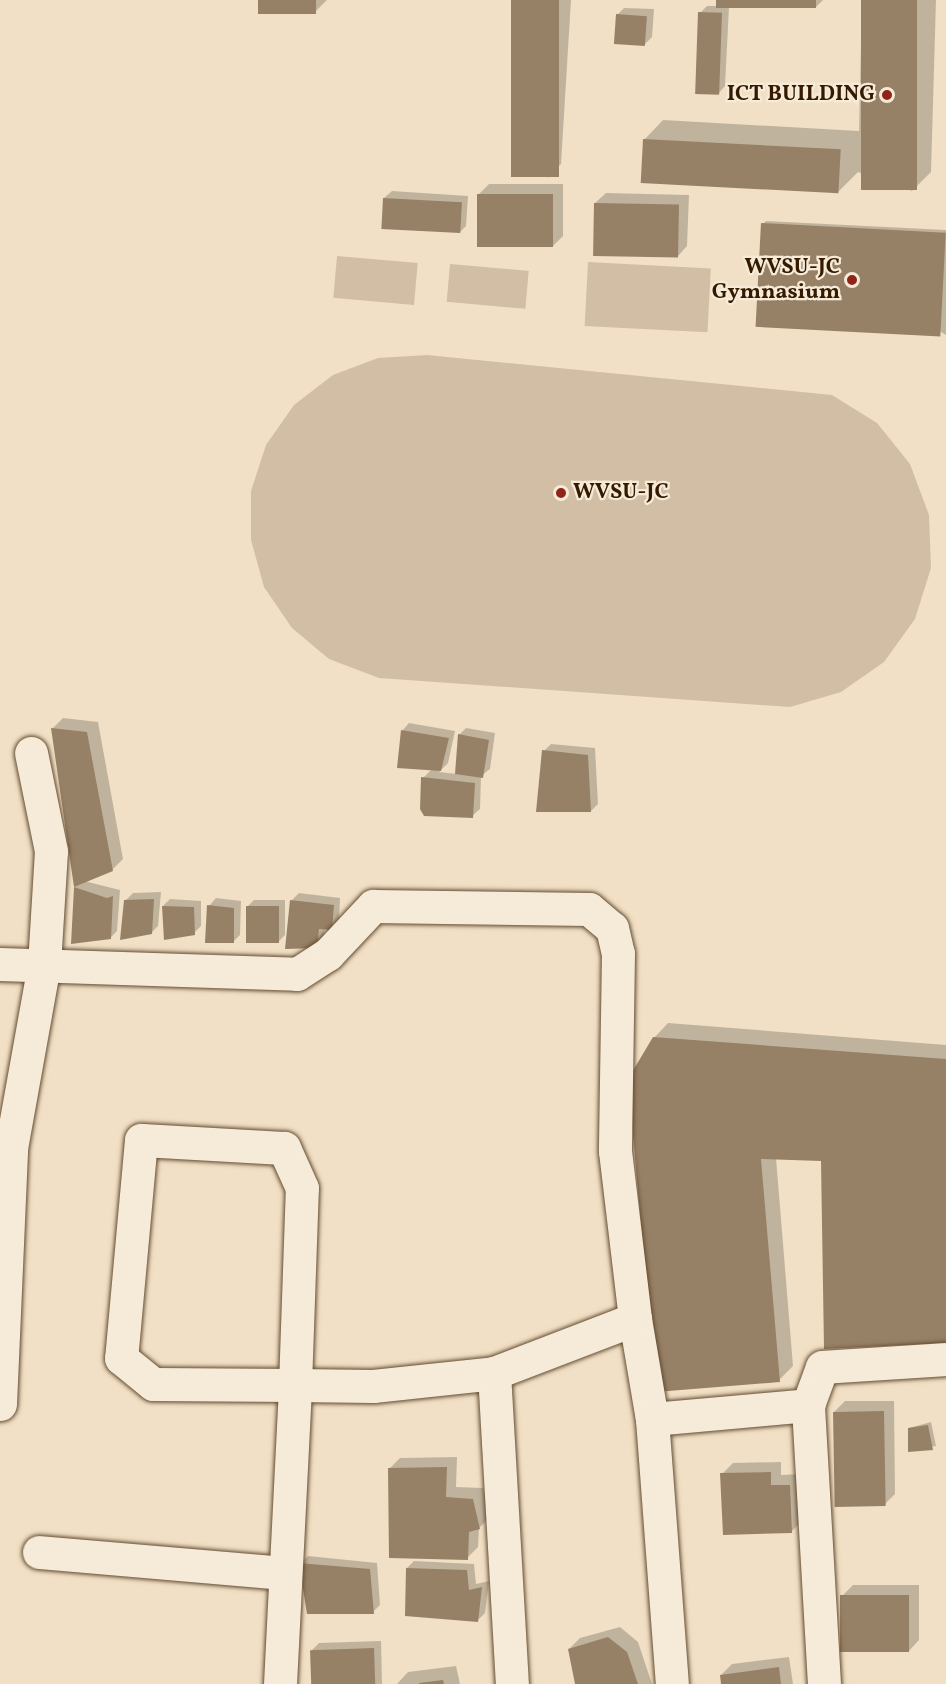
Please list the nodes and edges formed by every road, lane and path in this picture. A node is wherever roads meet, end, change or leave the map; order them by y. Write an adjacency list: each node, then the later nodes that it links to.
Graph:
1 (31, 753): 3 (street)
2 (0, 964): 3 (street)
3 (44, 965): 4 (street); 8 (street)
4 (635, 1320): 6 (street); 10 (street)
5 (946, 1359): 9 (street)
6 (494, 1373): 7 (street); 14 (street)
7 (295, 1385): 7 (street); 12 (street)
8 (0, 1404)
9 (808, 1406): 10 (street); 16 (street)
10 (652, 1419): 15 (street)
11 (39, 1552): 12 (street)
12 (285, 1574): 13 (street)
13 (279, 1684)
14 (512, 1684)
15 (672, 1684)
16 (824, 1684)

